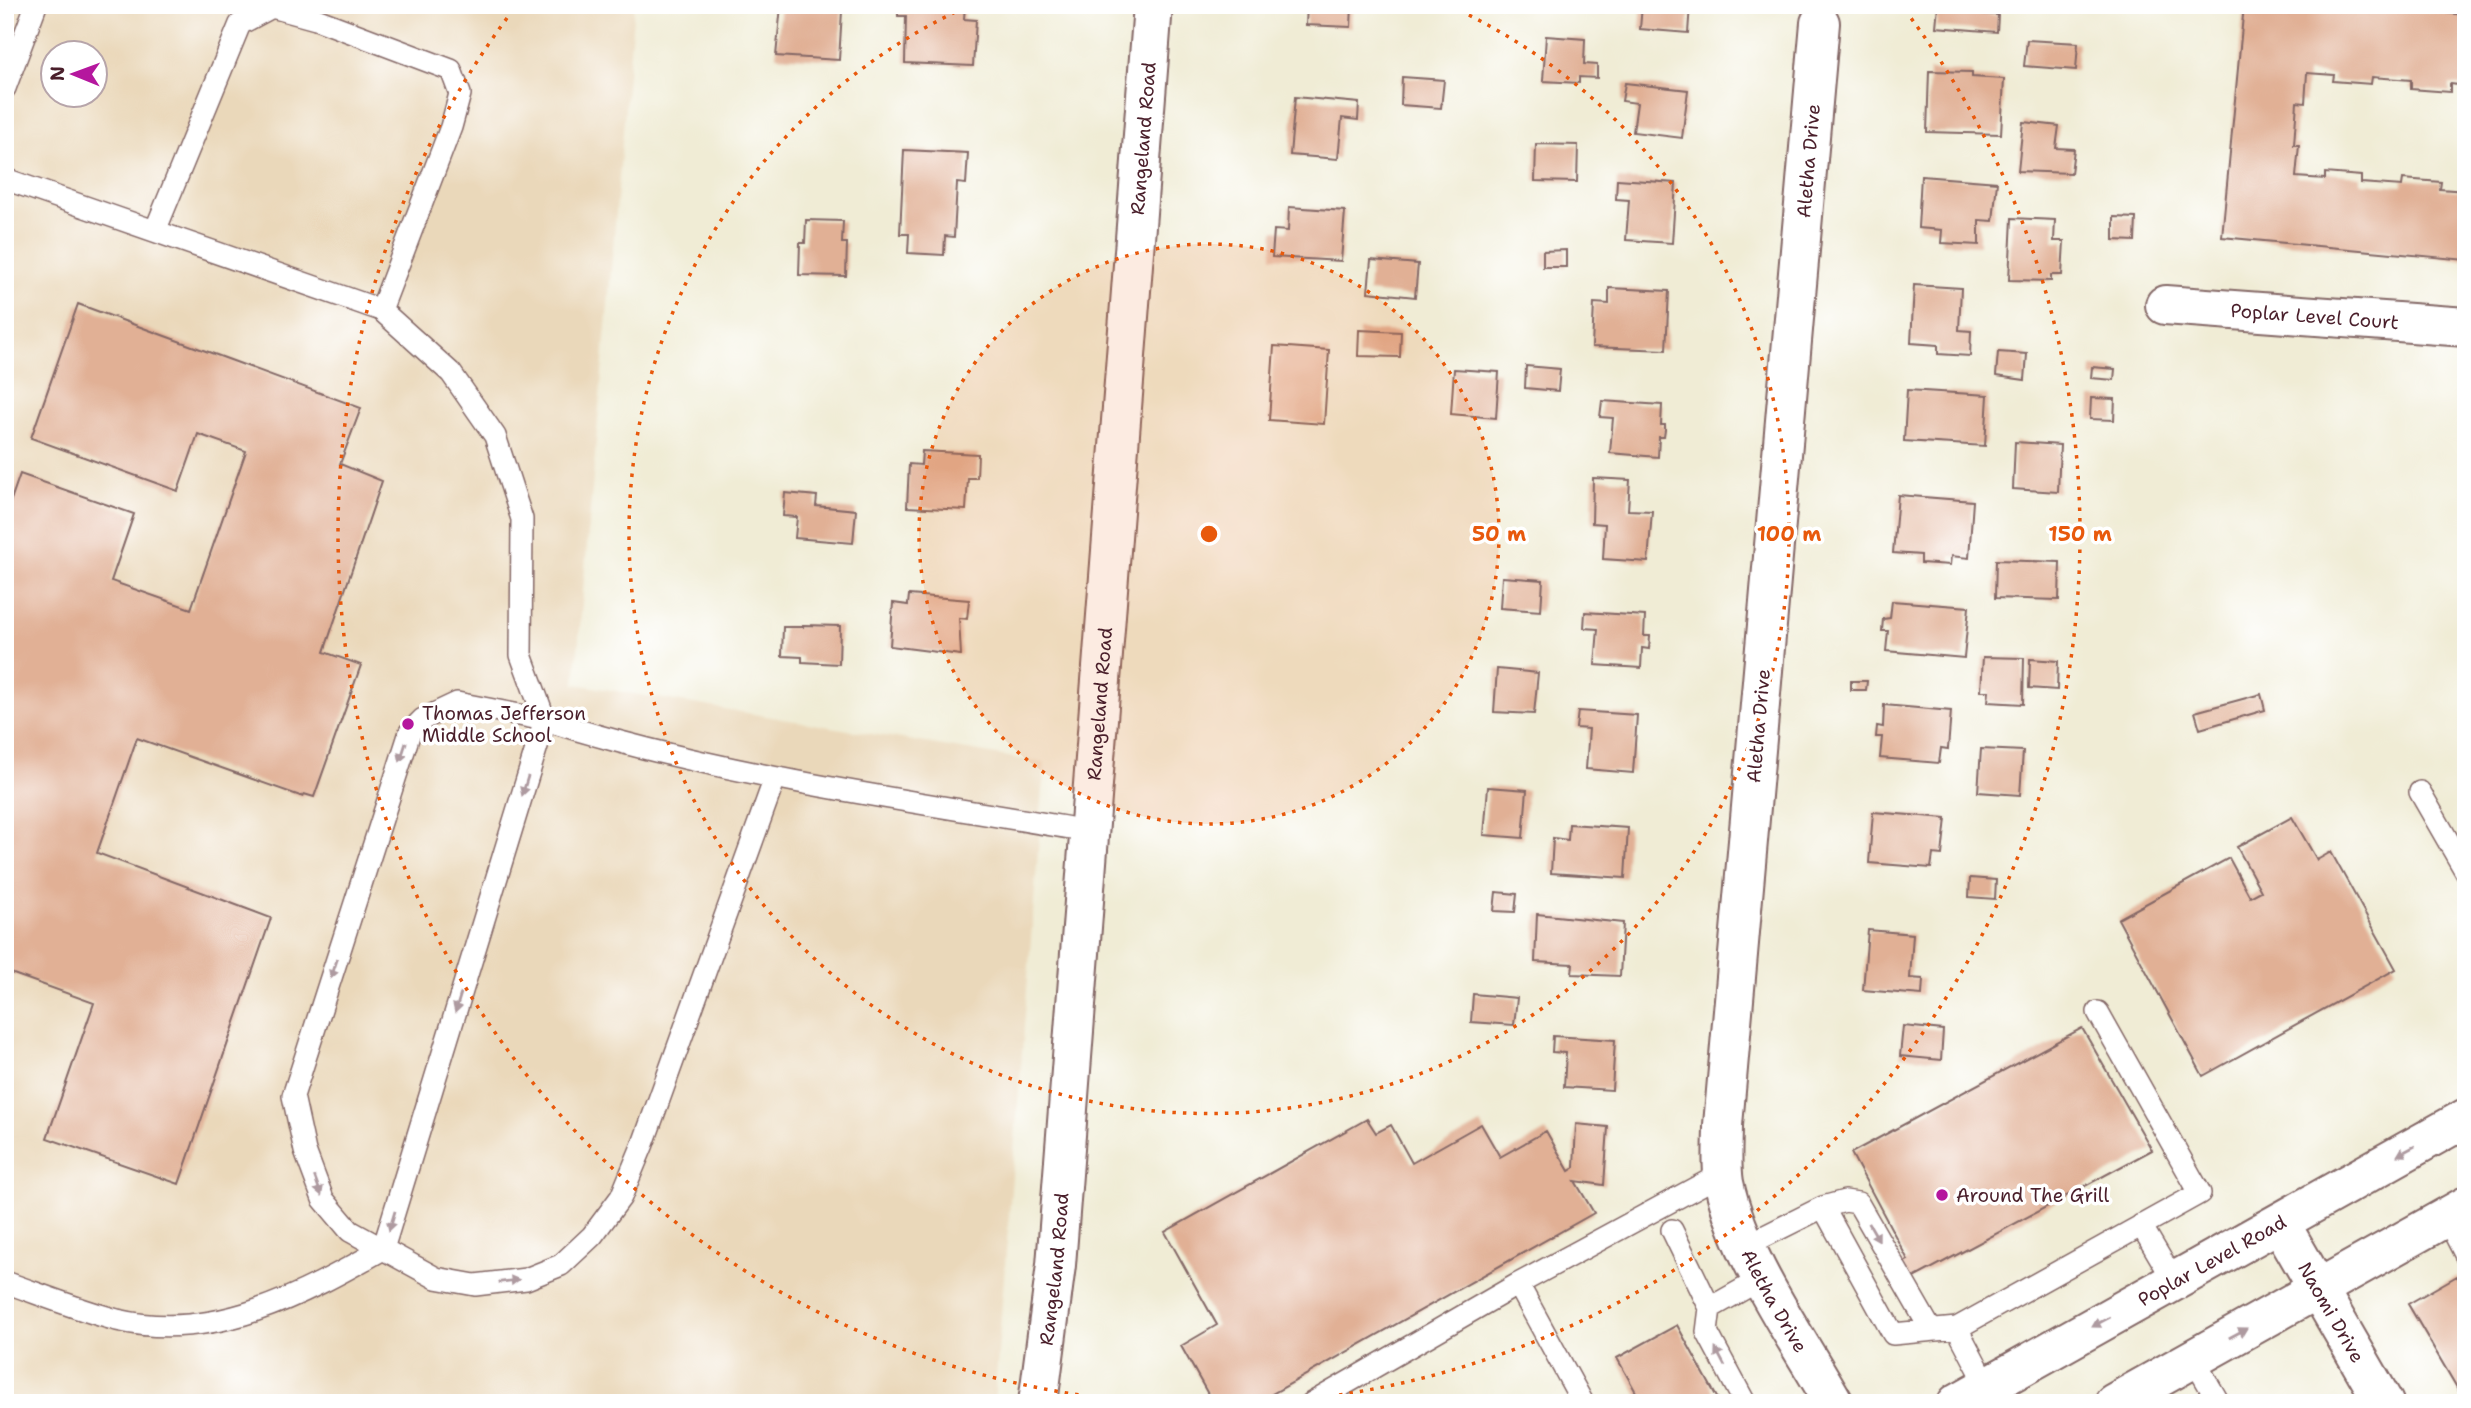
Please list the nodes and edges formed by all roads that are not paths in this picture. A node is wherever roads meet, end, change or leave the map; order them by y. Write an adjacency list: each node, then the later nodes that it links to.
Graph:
1 (36, 5): 4 (lane)
2 (1153, 5): 13 (street, Rangeland Road)
3 (1820, 23): 17 (street, Aletha Drive)
4 (5, 88)
5 (5, 179): 6 (lane)
6 (155, 231): 8 (lane); 8 (lane)
7 (2165, 305): 9 (street, Poplar Level Court)
8 (381, 310): 10 (lane)
9 (2466, 327)
10 (544, 720): 11 (lane); 23 (lane, one-way to 23); 23 (lane, one-way to 23)
11 (775, 778): 13 (lane); 23 (lane, one-way to 11)
12 (2420, 792): 14 (lane)
13 (1088, 831): 36 (street, Rangeland Road)
14 (2466, 873)
15 (2098, 1012): 21 (lane)
16 (2466, 1118): 20 (street, Poplar Level Road, one-way to 20)
17 (1724, 1173): 25 (street, Aletha Drive); 28 (lane)
18 (1824, 1207): 25 (lane); 32 (lane, one-way to 32); 32 (lane)
19 (2456, 1212): 24 (lane); 29 (street)
20 (2280, 1223): 26 (street, Poplar Level Road); 29 (street, Naomi Drive)
21 (2141, 1226): 26 (lane); 31 (lane)
22 (1672, 1230): 30 (lane)
23 (383, 1249): 27 (lane)
24 (2466, 1256)
25 (1755, 1261): 30 (lane); 40 (street, Aletha Drive)
26 (2174, 1281): 34 (street, Poplar Level Road, one-way to 34)
27 (5, 1282)
28 (1518, 1284): 37 (lane); 38 (lane)
29 (2317, 1289): 33 (street, one-way to 29); 35 (street, Naomi Drive)
30 (1710, 1308): 39 (lane, one-way to 30)
31 (1957, 1328): 32 (lane); 34 (lane)
32 (1931, 1330)
33 (2193, 1358): 41 (street); 42 (lane)
34 (1972, 1394)
35 (2380, 1401)
36 (1038, 1403)
37 (1312, 1403)
38 (1583, 1403)
39 (1745, 1403)
40 (1834, 1403)
41 (2114, 1403)
42 (2219, 1403)

